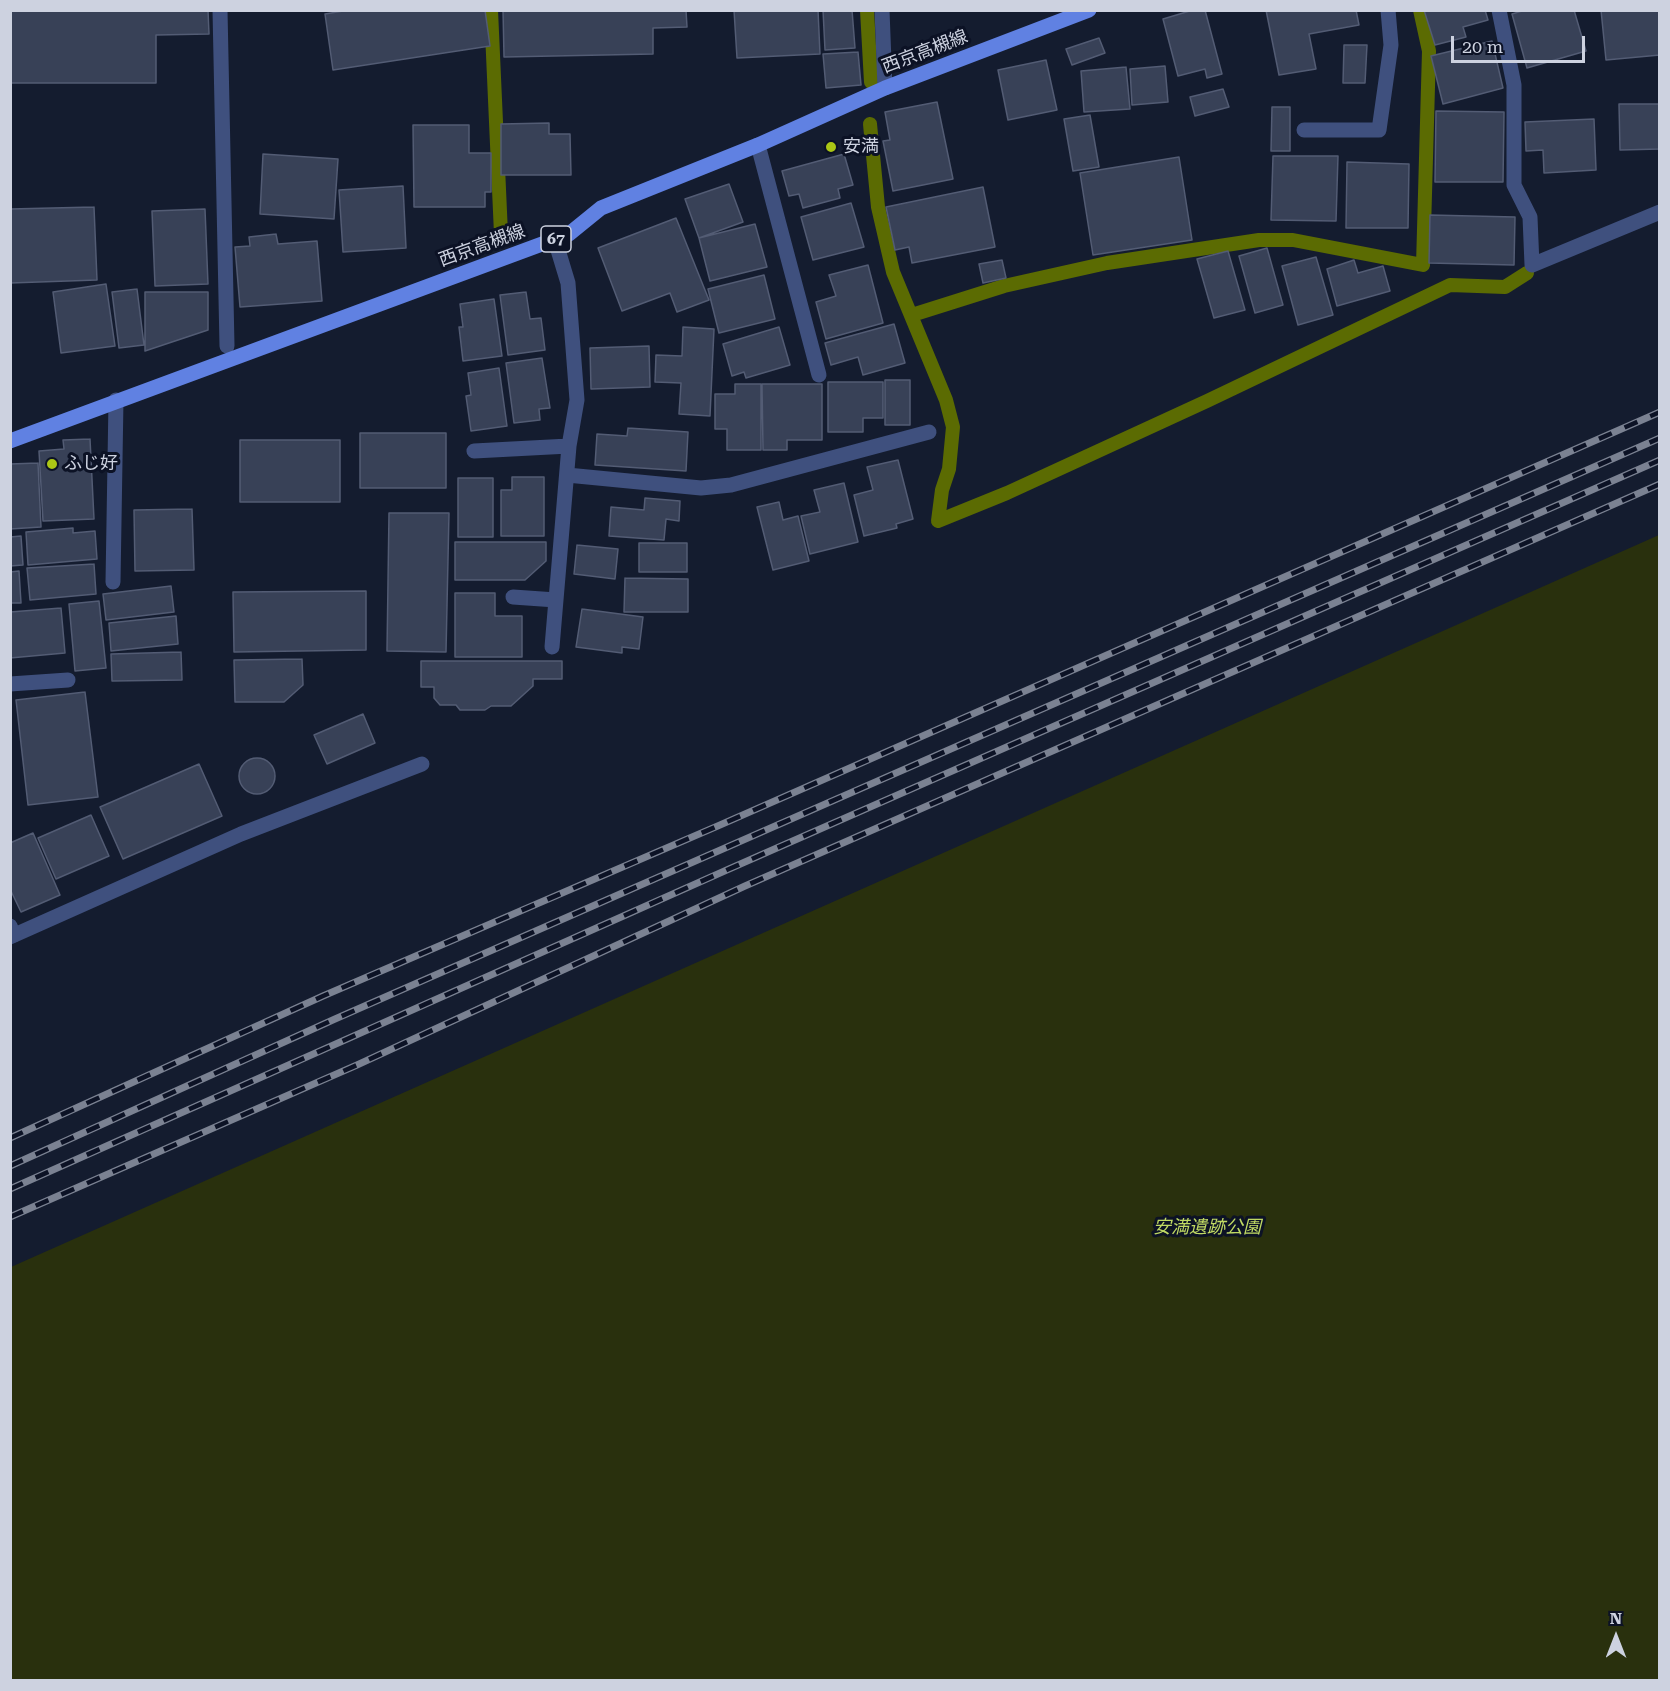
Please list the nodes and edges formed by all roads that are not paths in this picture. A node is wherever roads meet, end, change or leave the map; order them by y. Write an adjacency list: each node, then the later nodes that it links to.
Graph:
1 (220, 10): 11 (street)
2 (882, 10): 6 (street)
3 (1089, 10): 6 (main road, 西京高槻線 / 67)
4 (1388, 10): 7 (street)
5 (1499, 10): 9 (street)
6 (885, 88): 8 (main road, 西京高槻線 / 67)
7 (1304, 130)
8 (758, 145): 10 (main road, 西京高槻線 / 67); 12 (street)
9 (1659, 212)
10 (555, 240): 13 (main road, 西京高槻線 / 67); 16 (street)
11 (227, 346)
12 (819, 375)
13 (116, 400): 15 (main road, 西京高槻線 / 67); 19 (street)
14 (929, 432): 18 (street)
15 (10, 441)
16 (569, 446): 17 (street); 18 (street)
17 (474, 451)
18 (567, 475): 21 (street)
19 (113, 582)
20 (513, 597): 21 (street)
21 (556, 600): 22 (street)
22 (552, 647)
23 (68, 680): 24 (street)
24 (10, 684)
25 (422, 764): 26 (street)
26 (12, 933)

